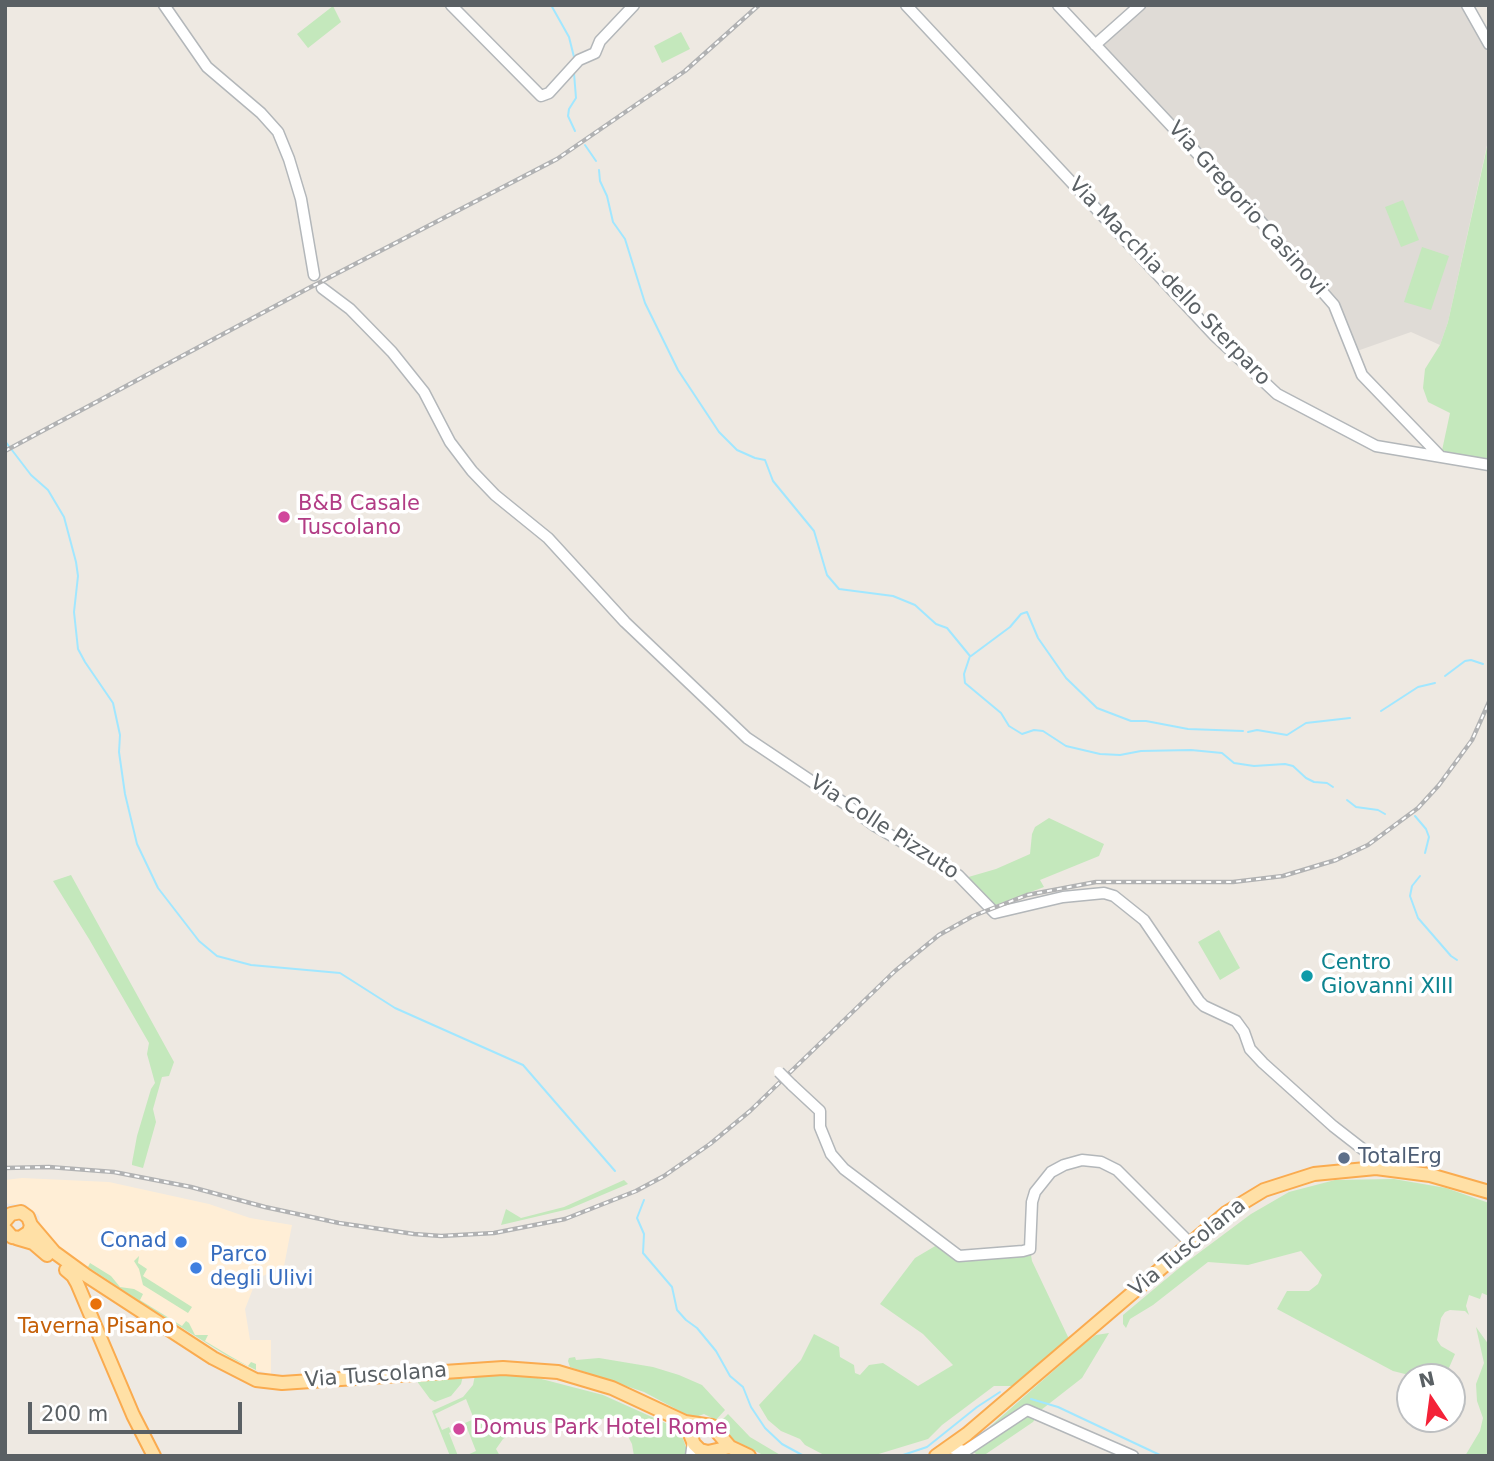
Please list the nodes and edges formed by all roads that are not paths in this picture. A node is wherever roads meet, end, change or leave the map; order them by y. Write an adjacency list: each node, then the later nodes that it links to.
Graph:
1 (164, 5): 10 (street)
2 (451, 5): 3 (street)
3 (634, 5)
4 (906, 5): 12 (street, Via Macchia dello Sterparo)
5 (1058, 5): 9 (street, Via Gregorio Casinovi)
6 (1140, 5): 9 (street)
7 (1467, 5): 8 (street)
8 (1489, 44)
9 (1096, 45): 12 (street, Via Gregorio Casinovi)
10 (314, 275)
11 (322, 288): 15 (street, Via Colle Pizzuto)
12 (1441, 457): 13 (street, Via Macchia dello Sterparo)
13 (1489, 465)
14 (779, 1072): 21 (street, bridge)
15 (1387, 1169): 16 (main road, Via Tuscolana); 21 (main road, Via Tuscolana)
16 (1489, 1192)
17 (8, 1213): 18 (main road, Via Tuscolana)
18 (31, 1225): 20 (main road); 23 (main road, Via Tuscolana)
19 (5, 1229): 20 (main road, Via Tuscolana)
20 (16, 1238): 22 (main road, Via Tuscolana)
21 (1191, 1243): 29 (main road, Via Tuscolana)
22 (66, 1270): 23 (main road, Via Tuscolana); 31 (main road)
23 (87, 1276): 24 (main road, Via Tuscolana)
24 (685, 1422): 25 (main road, Via Tuscolana); 27 (main road)
25 (704, 1425): 26 (main road); 27 (main road)
26 (720, 1436): 28 (main road); 30 (main road)
27 (693, 1440): 30 (main road); 32 (street)
28 (730, 1447): 30 (main road); 33 (main road)
29 (949, 1448): 34 (main road, Via Tuscolana); 35 (street)
30 (709, 1452)
31 (154, 1456)
32 (691, 1456)
33 (749, 1456)
34 (936, 1456)
35 (1133, 1456)

